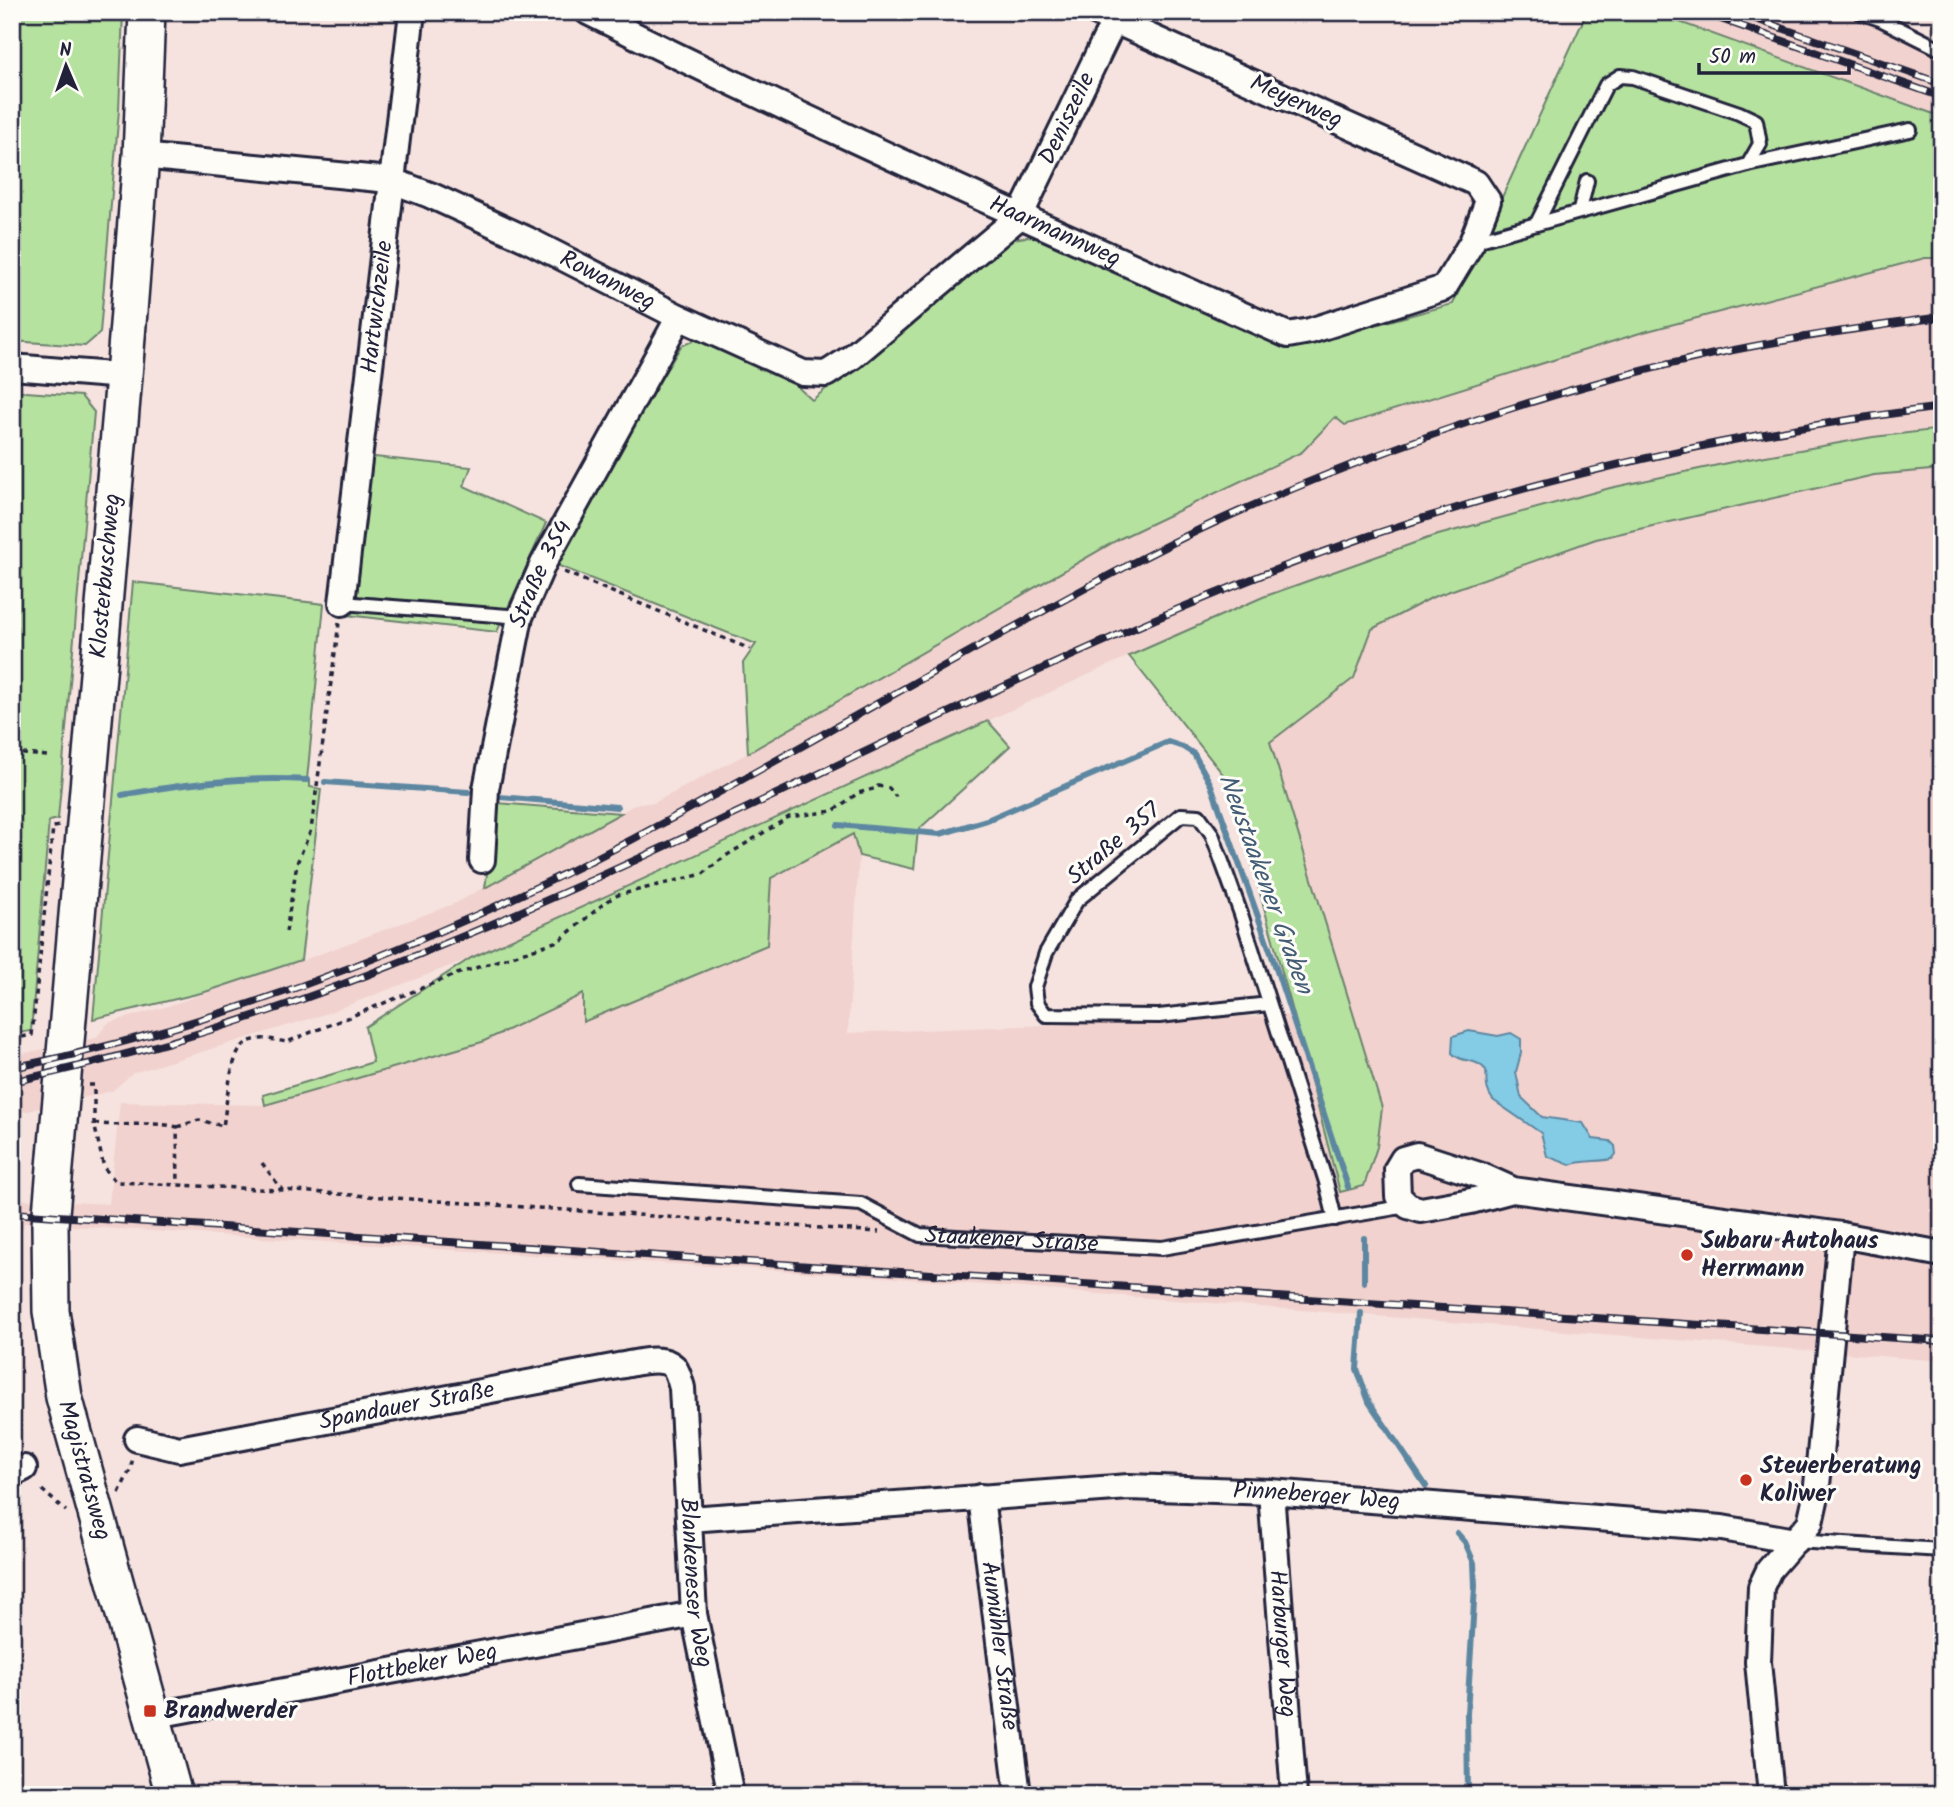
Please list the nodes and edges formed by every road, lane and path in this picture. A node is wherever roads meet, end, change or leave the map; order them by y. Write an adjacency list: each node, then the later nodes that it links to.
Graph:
1 (147, 12): 9 (street, Klosterbuschweg)
2 (412, 12): 12 (street, Hartwichzeile)
3 (588, 12): 16 (street, Haarmannweg)
4 (1860, 12): 6 (lane)
5 (1105, 17): 14 (street, Meyerweg); 16 (street, Deniszeile)
6 (1942, 50)
7 (1910, 130): 10 (lane)
8 (1760, 144): 10 (lane); 11 (lane); 17 (lane)
9 (141, 156): 12 (street, Rowanweg); 21 (street, Klosterbuschweg)
10 (1779, 158): 11 (lane)
11 (1748, 165): 15 (lane)
12 (390, 180): 19 (street, Rowanweg); 23 (street, Hartwichzeile)
13 (1587, 181): 15 (lane)
14 (1488, 201): 18 (street, Haarmannweg)
15 (1580, 210): 17 (lane)
16 (1020, 216): 18 (street, Haarmannweg); 19 (street, Rowanweg)
17 (1537, 223): 18 (lane)
18 (1472, 242)
19 (679, 317): 22 (street, Straße 354)
20 (12, 368): 21 (street)
21 (124, 376): 37 (street, Klosterbuschweg)
22 (543, 564): 24 (street, Straße 354); 25 (path)
23 (342, 603): 24 (lane); 31 (path)
24 (520, 617): 30 (street, Straße 354)
25 (750, 649)
26 (12, 753): 27 (path)
27 (48, 756)
28 (896, 797): 36 (path)
29 (62, 825): 33 (path)
30 (482, 860)
31 (286, 932)
32 (1269, 1004): 32 (lane, Straße 357); 44 (lane, Straße 357)
33 (12, 1039)
34 (94, 1085): 35 (path)
35 (94, 1123): 36 (path); 40 (path)
36 (177, 1127): 40 (path)
37 (57, 1140): 59 (street, Magistratsweg)
38 (262, 1163): 41 (path)
39 (579, 1184): 44 (lane, Staakener Straße)
40 (178, 1185): 41 (path)
41 (282, 1190): 45 (path)
42 (1513, 1190): 43 (street, Staakener Straße); 43 (street, Staakener Straße); 46 (street, Staakener Straße)
43 (1408, 1206): 44 (lane, Staakener Straße)
44 (1335, 1219)
45 (879, 1232)
46 (1841, 1235): 47 (street, Staakener Straße); 56 (street)
47 (1942, 1254)
48 (676, 1368): 49 (street, Spandauer Straße); 55 (street, Blankeneser Weg)
49 (137, 1439): 52 (path)
50 (42, 1490): 54 (path)
51 (1271, 1492): 53 (street, Pinneberger Weg); 56 (street, Pinneberger Weg); 63 (street, Harburger Weg)
52 (118, 1494)
53 (981, 1496): 55 (street, Pinneberger Weg); 62 (street, Aumühler Straße)
54 (73, 1517)
55 (690, 1519): 58 (street, Blankeneser Weg)
56 (1795, 1541): 57 (lane, Pinneberger Weg); 64 (street)
57 (1942, 1550)
58 (694, 1614): 59 (street, Flottbeker Weg); 61 (street, Blankeneser Weg)
59 (151, 1716): 60 (street, Magistratsweg)
60 (174, 1795)
61 (731, 1795)
62 (1018, 1795)
63 (1294, 1795)
64 (1771, 1795)

